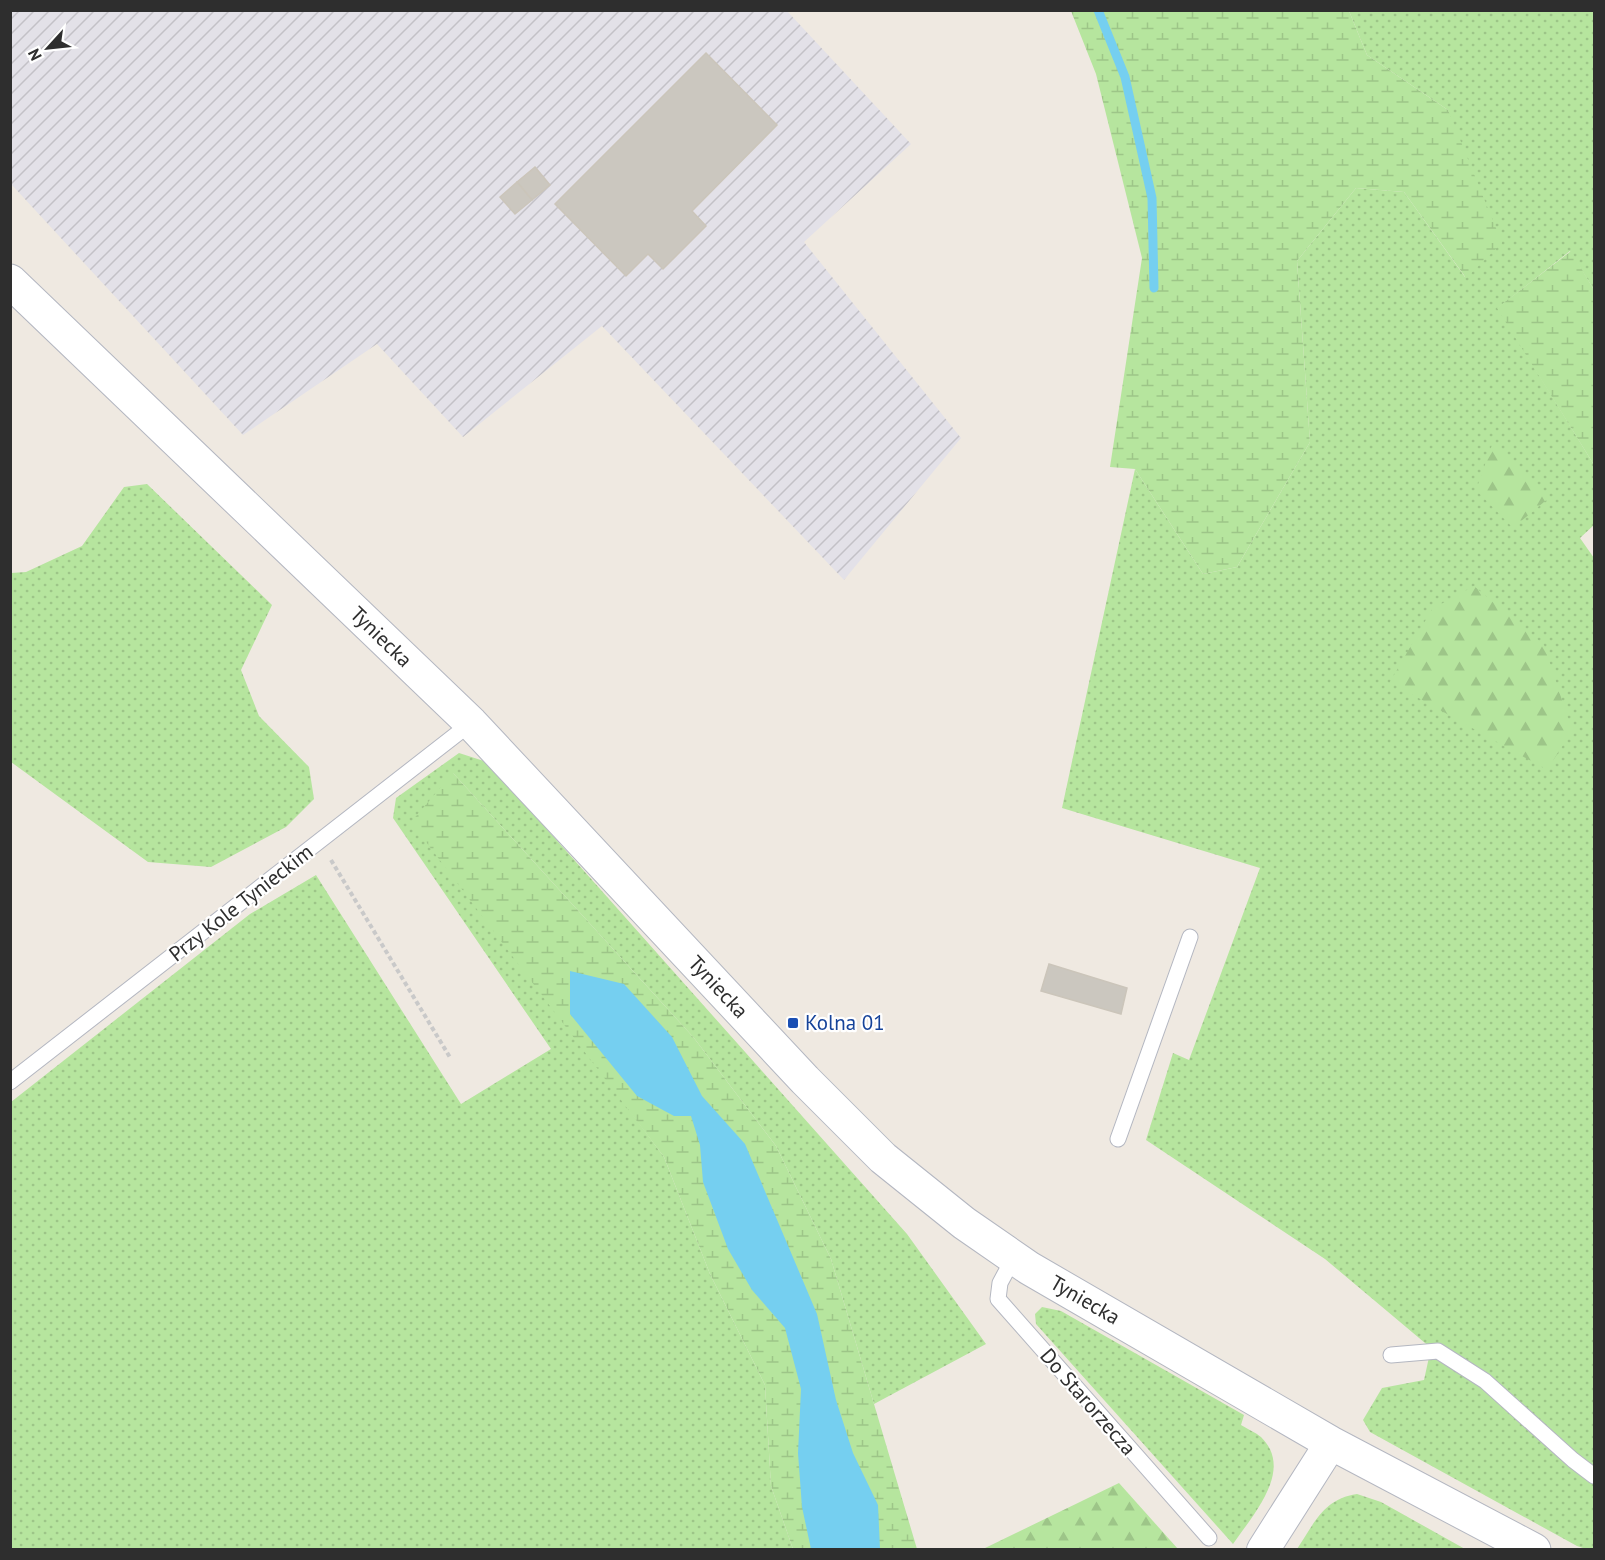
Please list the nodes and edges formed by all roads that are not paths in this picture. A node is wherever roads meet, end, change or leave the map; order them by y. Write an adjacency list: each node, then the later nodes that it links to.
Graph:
1 (10, 281): 2 (street, Tyniecka)
2 (471, 723): 4 (lane, Przy Kole Tynieckim); 6 (street, Tyniecka)
3 (1190, 937): 5 (lane)
4 (10, 1082)
5 (1118, 1139)
6 (1014, 1257): 8 (street, Tyniecka); 10 (lane, Do Starorzecza)
7 (1390, 1355): 9 (lane)
8 (1331, 1443): 11 (street); 12 (street, Tyniecka)
9 (1594, 1476)
10 (1209, 1538)
11 (1263, 1550)
12 (1534, 1550)

